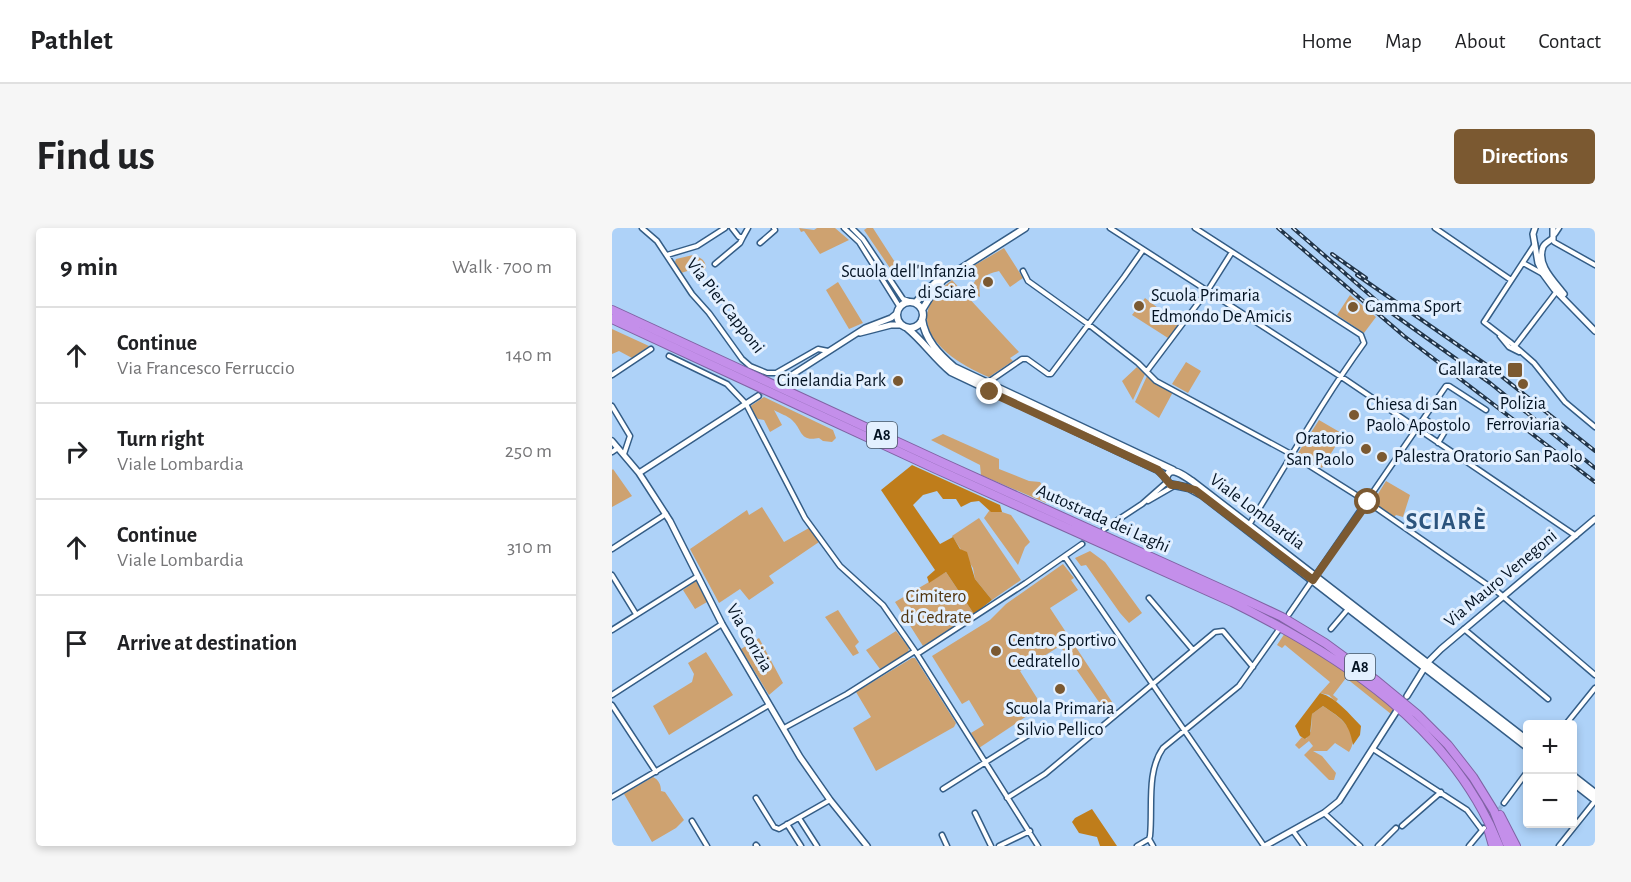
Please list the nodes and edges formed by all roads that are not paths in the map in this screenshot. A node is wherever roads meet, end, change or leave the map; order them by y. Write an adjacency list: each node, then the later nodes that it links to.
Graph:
1 (642, 228): 22 (street, Via Pier Capponi)
2 (725, 228): 22 (street)
3 (732, 228): 16 (street)
4 (748, 228): 16 (street)
5 (774, 228): 17 (street)
6 (843, 228): 32 (street)
7 (852, 228): 31 (street)
8 (1019, 228): 31 (main road)
9 (1025, 228): 33 (main road)
10 (1110, 228): 20 (street)
11 (1195, 228): 21 (street)
12 (1435, 228): 28 (street)
13 (1559, 228): 15 (street)
14 (1533, 231): 18 (street); 19 (street)
15 (1554, 233): 19 (street); 25 (street)
16 (743, 237): 23 (street)
17 (760, 243)
18 (1535, 243): 24 (street); 27 (street)
19 (1546, 243): 30 (street)
20 (1143, 250): 29 (street); 38 (street)
21 (1232, 252): 29 (street); 50 (street)
22 (667, 255): 45 (street, Via Pier Capponi)
23 (715, 264)
24 (1521, 265): 27 (street); 28 (street)
25 (1595, 265)
26 (1023, 271): 38 (street)
27 (1543, 274): 30 (street)
28 (1511, 280): 42 (street)
29 (1208, 290): 48 (street); 50 (street)
30 (1560, 292): 40 (street); 43 (street)
31 (912, 302): 32 (main road); 33 (main road)
32 (899, 306): 35 (main road)
33 (922, 309): 37 (main road)
34 (612, 310): 118 (highway, Autostrada dei Laghi / A8)
35 (896, 314): 39 (main road); 41 (street, Via Pier Capponi)
36 (612, 319): 110 (highway, Autostrada dei Laghi / A8)
37 (922, 319): 39 (main road); 52 (main road)
38 (1088, 324): 48 (street); 52 (street)
39 (904, 326): 41 (street, Via Pier Capponi); 69 (main road)
40 (1595, 331)
41 (858, 333): 45 (street, Via Pier Capponi)
42 (1500, 336): 43 (street); 46 (street)
43 (1515, 346): 46 (street)
44 (651, 349): 49 (street)
45 (828, 351): 51 (street, Via Pier Capponi)
46 (1521, 352): 58 (street)
47 (669, 356): 54 (street)
48 (1147, 371): 65 (street)
49 (612, 375)
50 (1340, 376): 59 (street); 65 (street)
51 (784, 380)
52 (987, 384): 66 (main road)
53 (758, 396): 54 (street)
54 (746, 404): 67 (street); 95 (street)
55 (612, 406): 64 (street)
56 (1486, 410): 57 (street)
57 (1424, 418): 59 (street); 61 (street)
58 (1595, 427)
59 (1416, 429): 61 (street); 71 (street)
60 (612, 441): 62 (street, Via Gorizia)
61 (1438, 443): 77 (street)
62 (618, 448): 63 (street); 64 (street, Via Gorizia)
63 (612, 452)
64 (624, 454): 67 (street, Via Gorizia)
65 (1292, 454): 71 (street); 75 (street)
66 (1173, 470): 68 (main road); 69 (main road)
67 (639, 473): 73 (street, Via Gorizia)
68 (1181, 475): 70 (main road); 75 (main road, Viale Lombardia)
69 (1166, 479): 70 (main road); 72 (street)
70 (1176, 485): 72 (street); 83 (main road, Viale Lombardia)
71 (1368, 502): 83 (street); 84 (street)
72 (1142, 504): 76 (street)
73 (666, 514): 79 (street); 82 (street, Via Gorizia)
74 (1595, 519): 77 (street, Via Mauro Venegoni)
75 (1249, 525): 83 (main road, Viale Lombardia)
76 (1104, 529)
77 (1576, 536): 84 (street, Via Mauro Venegoni)
78 (1082, 544): 80 (street)
79 (612, 549)
80 (1065, 557): 95 (street); 99 (street)
81 (612, 575): 87 (street)
82 (698, 576): 87 (street); 89 (street, Via Gorizia)
83 (1315, 578): 86 (main road, Viale Lombardia); 88 (street); 96 (main road, Viale Lombardia)
84 (1503, 596): 91 (street, Via Mauro Venegoni); 98 (street)
85 (1149, 598): 94 (street)
86 (1349, 607): 90 (street); 96 (main road, Viale Lombardia)
87 (636, 614): 92 (street)
88 (1289, 614)
89 (722, 624): 101 (street); 105 (street, Via Gorizia)
90 (1331, 629)
91 (1463, 629): 96 (street, Via Mauro Venegoni); 103 (street)
92 (612, 630)
93 (1278, 631): 97 (street)
94 (1193, 650): 97 (street); 99 (street)
95 (916, 652): 108 (street); 115 (street)
96 (1426, 665): 102 (street, Via Mauro Venegoni); 112 (main road); 113 (main road)
97 (1253, 667): 109 (street)
98 (1595, 675)
99 (1152, 682): 109 (street); 126 (street)
100 (1595, 688): 107 (street)
101 (612, 695)
102 (1407, 696)
103 (1548, 699)
104 (612, 705): 116 (street)
105 (770, 705): 108 (street, Via Gorizia); 116 (street)
106 (1396, 712): 114 (street)
107 (1569, 720)
108 (784, 728): 127 (street, Via Gorizia)
109 (1185, 730): 140 (street); 151 (street)
110 (1425, 732): 156 (highway); 157 (highway, Autostrada dei Laghi / A8)
111 (1030, 734): 115 (street)
112 (1523, 737)
113 (1523, 744)
114 (1373, 749): 122 (street); 131 (street)
115 (984, 762): 121 (street); 126 (street)
116 (656, 772): 124 (street)
117 (1526, 774): 129 (street)
118 (1473, 777): 158 (highway, Autostrada dei Laghi / A8); 159 (highway)
119 (1577, 779): 123 (main road)
120 (1577, 786): 128 (main road)
121 (943, 789)
122 (1441, 792): 135 (street); 155 (street)
123 (1595, 793)
124 (612, 797)
125 (756, 798): 134 (street)
126 (1007, 798): 138 (street)
127 (830, 800): 132 (street); 144 (street, Via Gorizia)
128 (1595, 800): 160 (street)
129 (1504, 803)
130 (975, 813): 146 (street)
131 (1324, 813): 137 (street); 153 (street)
132 (799, 818): 134 (street); 143 (street)
133 (692, 821): 141 (street)
134 (787, 824): 142 (street)
135 (1402, 826)
136 (1396, 828): 154 (street)
137 (1293, 830): 151 (street); 152 (street)
138 (1030, 831): 147 (street); 148 (street)
139 (942, 835): 145 (street)
140 (1149, 839): 149 (street); 150 (street)
141 (707, 846)
142 (801, 846)
143 (817, 846)
144 (867, 846)
145 (947, 846)
146 (991, 846)
147 (999, 846)
148 (1038, 846)
149 (1137, 846)
150 (1153, 846)
151 (1264, 846)
152 (1304, 846)
153 (1360, 846)
154 (1378, 846)
155 (1469, 846)
156 (1493, 846)
157 (1499, 846)
158 (1508, 846)
159 (1516, 846)
160 (1559, 846)

